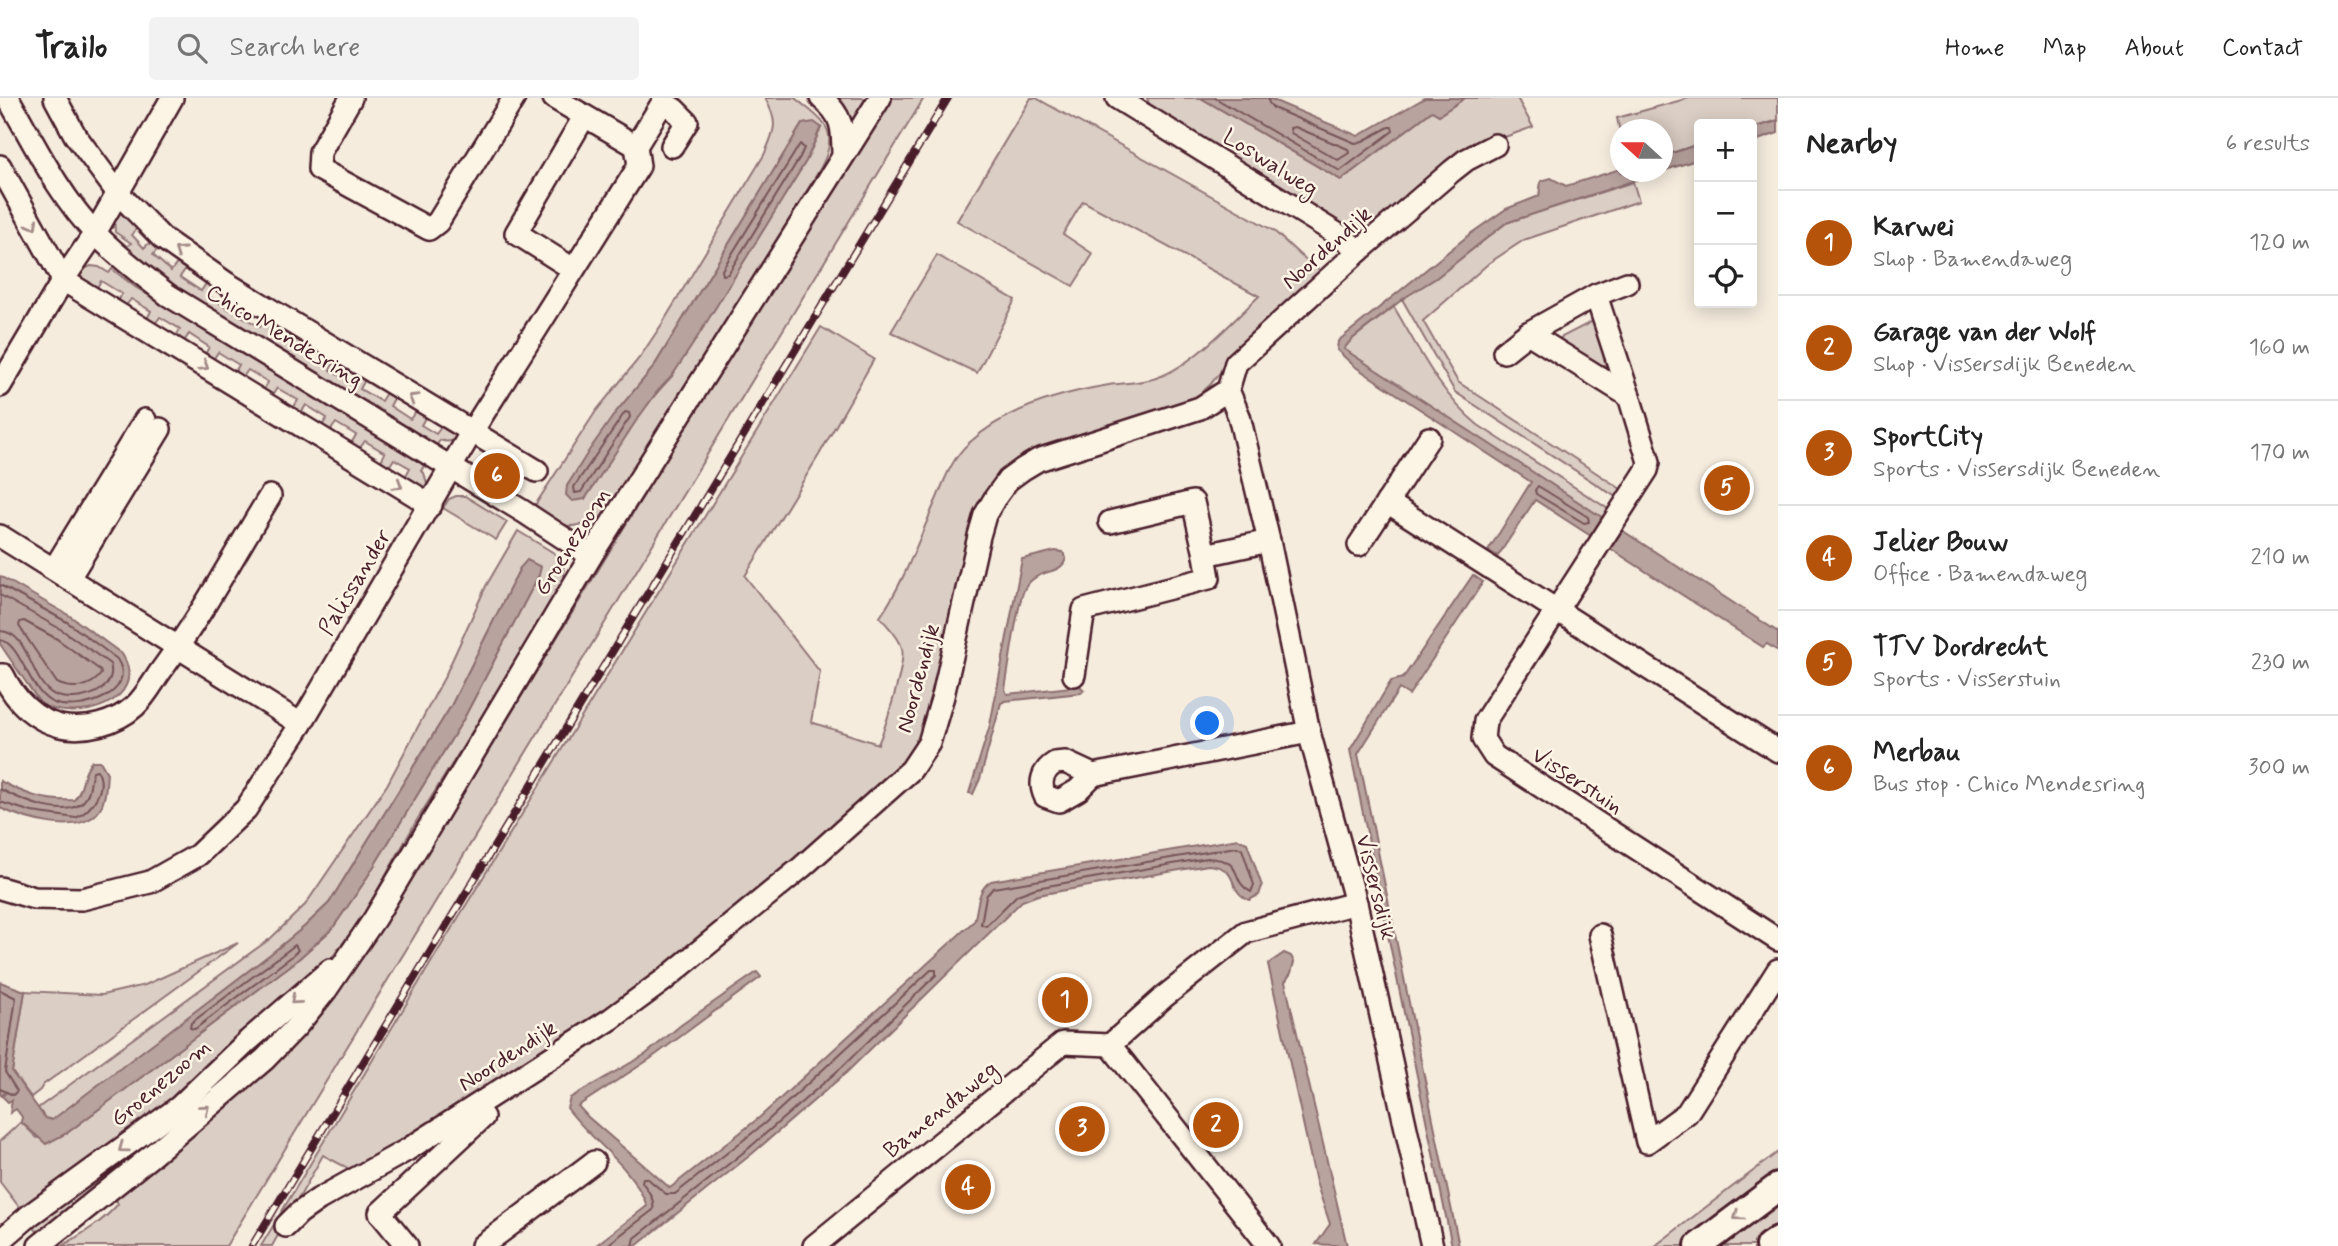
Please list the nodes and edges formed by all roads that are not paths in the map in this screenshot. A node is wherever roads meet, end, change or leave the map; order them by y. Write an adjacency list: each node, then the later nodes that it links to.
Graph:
1 (8, 98): 17 (street, Chico Mendesring)
2 (55, 98): 16 (street, Chico Mendesring)
3 (351, 98): 4 (street)
4 (514, 98)
5 (554, 98): 10 (street)
6 (821, 98): 14 (street)
7 (880, 98): 14 (street, Groenezoom)
8 (1117, 98): 18 (street, Loswalweg)
9 (164, 101): 16 (street)
10 (584, 117): 12 (street); 19 (street)
11 (1495, 145): 18 (street, Noordendijk)
12 (636, 146): 13 (street); 19 (street, Palissander)
13 (672, 146)
14 (843, 155): 41 (street, Groenezoom)
15 (0, 166): 20 (street, one-way to 20)
16 (117, 192): 17 (street); 29 (street, Chico Mendesring, one-way to 16)
17 (95, 233): 20 (street); 31 (street, Chico Mendesring)
18 (1359, 251): 26 (street, Noordendijk)
19 (573, 269): 29 (street, Palissander)
20 (64, 280): 25 (street); 35 (street, one-way to 35)
21 (1627, 283): 22 (street)
22 (1596, 295): 23 (street); 27 (street, Visserstuin)
23 (1528, 332): 24 (street); 27 (street)
24 (1504, 352)
25 (0, 386)
26 (1228, 390): 38 (street, Vissersdijk); 58 (street, Noordendijk)
27 (1629, 396): 43 (street, Visserstuin)
28 (153, 425): 42 (street)
29 (471, 433): 31 (street, Palissander); 32 (street, Chico Mendesring)
30 (1429, 438): 34 (street)
31 (451, 468): 35 (street, Palissander); 41 (street, Chico Mendesring)
32 (537, 471)
33 (270, 496): 44 (street)
34 (1387, 502): 39 (street); 43 (street)
35 (431, 505): 47 (street, Palissander)
36 (1110, 522): 40 (street)
37 (0, 536): 42 (street)
38 (1269, 541): 40 (street); 48 (street, Vissersdijk)
39 (1359, 545)
40 (1205, 555): 46 (street)
41 (591, 556): 55 (street, Groenezoom)
42 (62, 574): 44 (street)
43 (1557, 611): 49 (street); 54 (street, Visserstuin)
44 (179, 646): 45 (street); 47 (street)
45 (0, 675)
46 (1074, 675)
47 (301, 724): 51 (street, Palissander)
48 (1310, 732): 50 (street); 52 (street, Vissersdijk)
49 (1778, 751)
50 (1093, 775)
51 (0, 888)
52 (1356, 903): 57 (street); 69 (street, Vissersdijk)
53 (1600, 935): 56 (street)
54 (1778, 940)
55 (348, 956): 63 (street, Groenezoom, one-way to 63); 64 (street, Groenezoom, one-way to 55)
56 (1778, 971)
57 (1110, 1045): 67 (street, Bamendaweg); 68 (street)
58 (475, 1107): 61 (street, Noordendijk); 65 (street)
59 (594, 1162): 66 (street)
60 (1778, 1187): 70 (main road, one-way to 70)
61 (286, 1226)
62 (1778, 1240): 71 (main road)
63 (0, 1241)
64 (39, 1246)
65 (407, 1246)
66 (482, 1246)
67 (814, 1246)
68 (1269, 1246)
69 (1432, 1246)
70 (1699, 1246)
71 (1769, 1246)

